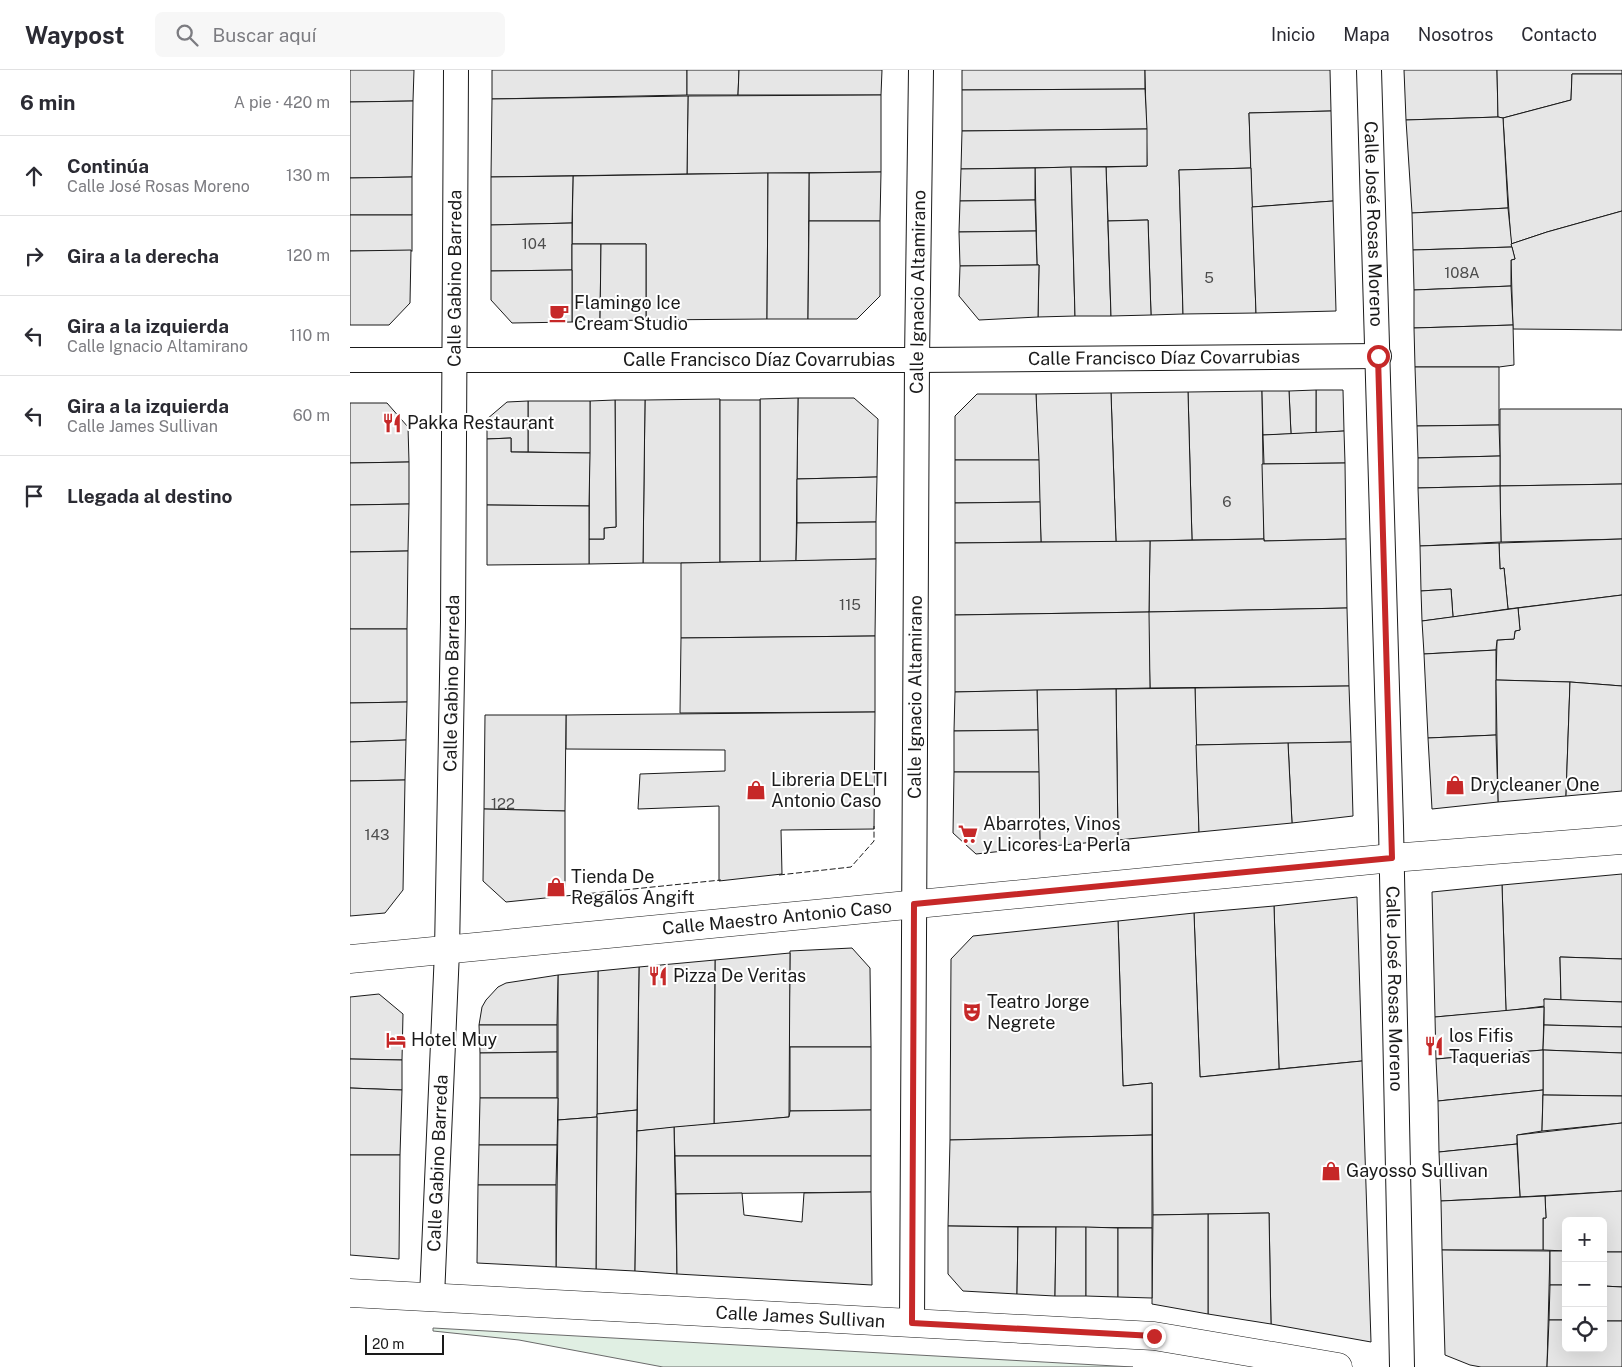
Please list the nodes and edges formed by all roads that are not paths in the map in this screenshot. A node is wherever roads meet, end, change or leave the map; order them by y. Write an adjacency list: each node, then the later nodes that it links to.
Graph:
1 (456, 70): 5 (street, Calle Gabino Barreda)
2 (921, 70): 7 (street, Calle Ignacio Altamirano)
3 (1369, 70): 4 (street, Calle José Rosas Moreno)
4 (1378, 356): 7 (street, Calle Francisco Díaz Covarrubias); 9 (street, Calle José Rosas Moreno)
5 (454, 359): 6 (street, Calle Francisco Díaz Covarrubias); 7 (street, Calle Francisco Díaz Covarrubias); 11 (street, Calle Gabino Barreda)
6 (350, 360)
7 (918, 360): 10 (street, Calle Ignacio Altamirano)
8 (1622, 840): 9 (main road, Calle Maestro Antonio Caso)
9 (1392, 858): 10 (main road, Calle Maestro Antonio Caso); 17 (street, Calle José Rosas Moreno)
10 (914, 904): 11 (main road, Calle Maestro Antonio Caso); 15 (street, Calle Ignacio Altamirano)
11 (446, 951): 12 (main road, Calle Maestro Antonio Caso); 14 (street, Calle Gabino Barreda)
12 (350, 959)
13 (350, 1293): 14 (main road, Calle James Sullivan)
14 (432, 1297): 15 (main road, Calle James Sullivan)
15 (912, 1323): 16 (main road, Calle James Sullivan)
16 (1338, 1367)
17 (1402, 1367)

